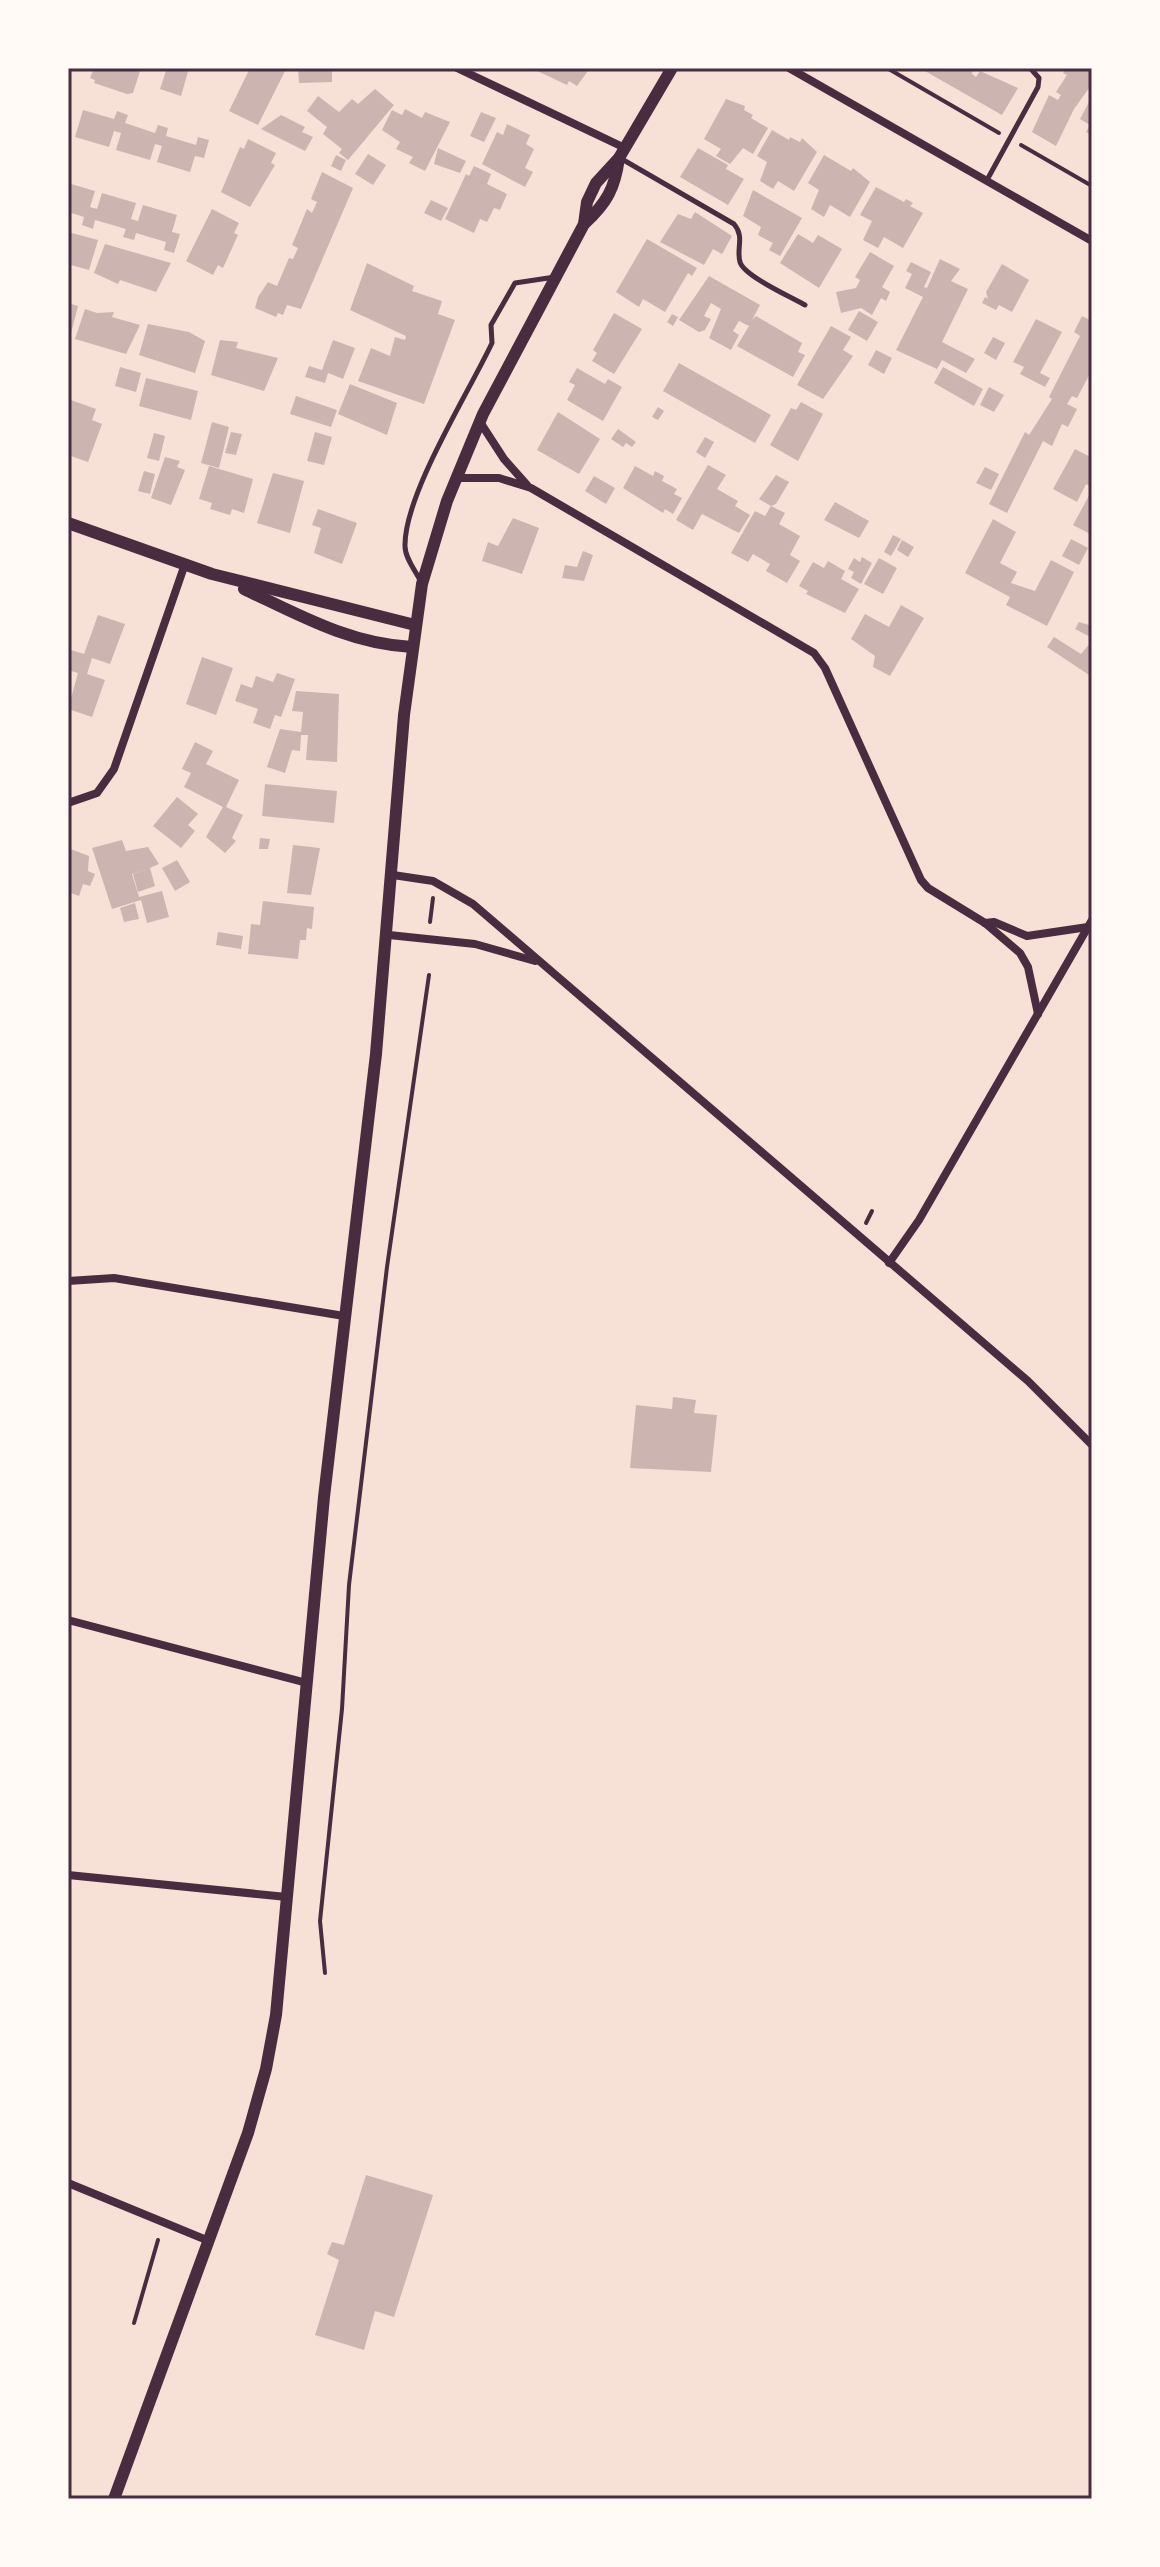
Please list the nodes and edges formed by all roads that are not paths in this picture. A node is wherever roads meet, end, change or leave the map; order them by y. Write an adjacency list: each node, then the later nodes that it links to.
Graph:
1 (457, 68): 5 (street)
2 (672, 68): 5 (street)
3 (789, 68): 6 (street)
4 (1030, 68): 6 (lane)
5 (622, 153): 7 (street); 7 (street); 10 (lane)
6 (986, 181): 8 (street)
7 (584, 224): 9 (street)
8 (1092, 241)
9 (555, 277): 11 (street); 17 (lane)
10 (805, 305)
11 (480, 422): 12 (street); 13 (street)
12 (456, 478): 13 (street); 17 (street)
13 (531, 488): 22 (street)
14 (68, 523): 15 (street)
15 (185, 564): 16 (street); 20 (street)
16 (212, 574): 18 (street); 19 (street)
17 (422, 584): 18 (street)
18 (415, 625): 19 (street)
19 (412, 647): 21 (street)
20 (68, 803)
21 (393, 875): 24 (street); 25 (street)
22 (985, 923): 23 (street); 26 (street)
23 (1090, 924): 26 (street)
24 (389, 935): 25 (street); 29 (street)
25 (540, 962): 27 (street)
26 (1038, 1014): 27 (street)
27 (889, 1263): 30 (street)
28 (68, 1281): 29 (street)
29 (344, 1316): 32 (street)
30 (1092, 1445)
31 (68, 1620): 32 (street)
32 (307, 1683): 34 (street)
33 (68, 1875): 34 (street)
34 (287, 1897): 36 (street)
35 (68, 2183): 36 (street)
36 (209, 2241): 37 (street)
37 (114, 2499)

